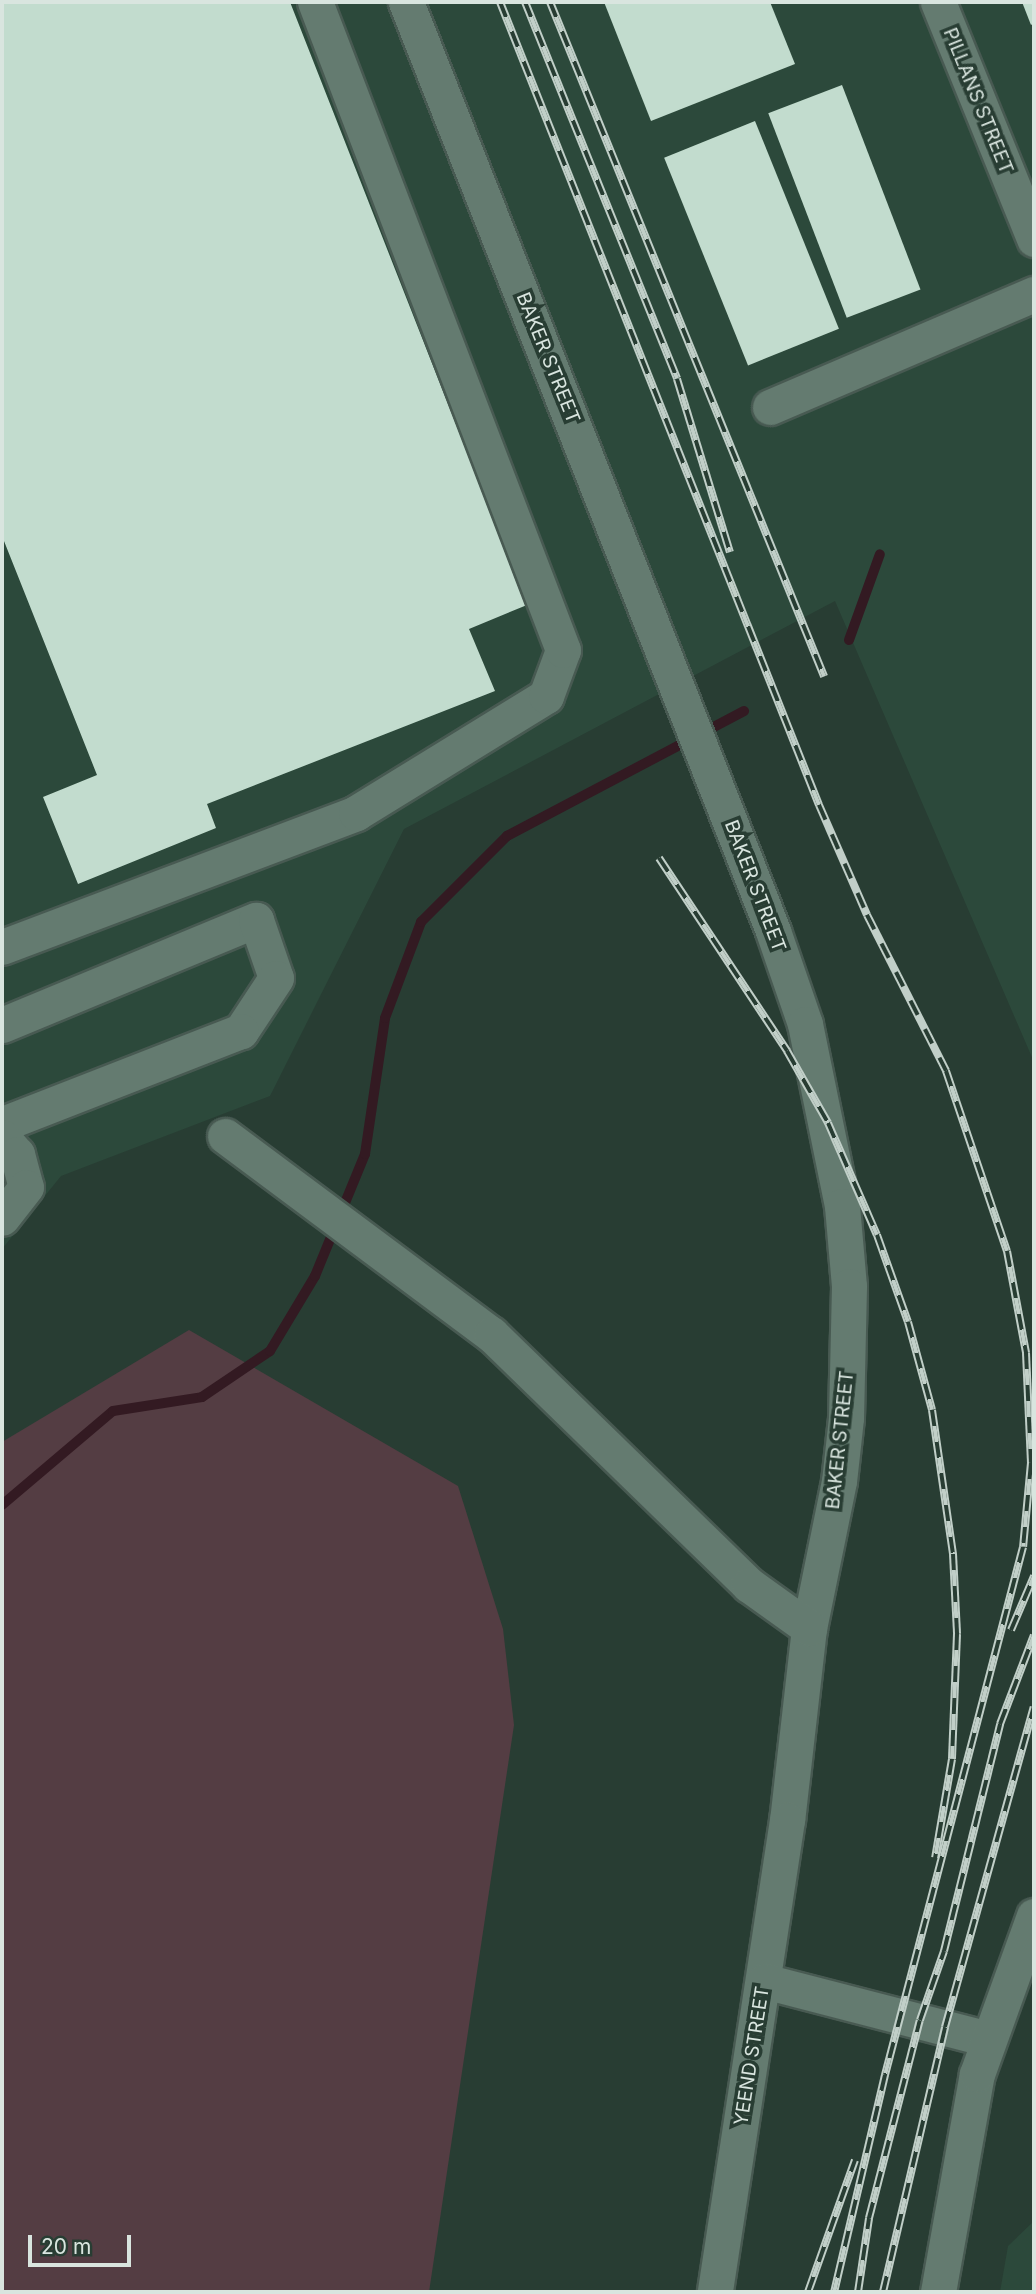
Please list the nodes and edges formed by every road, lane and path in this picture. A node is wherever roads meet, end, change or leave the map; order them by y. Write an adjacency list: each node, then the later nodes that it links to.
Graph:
1 (315, 2): 7 (street)
2 (406, 2): 13 (street, BAKER STREET)
3 (938, 2): 4 (street, PILLANS STREET)
4 (1034, 239)
5 (1034, 295): 6 (street)
6 (770, 407)
7 (2, 947)
8 (2, 1024): 9 (street)
9 (2, 1124)
10 (225, 1136): 13 (street)
11 (2, 1137): 12 (street)
12 (2, 1218)
13 (809, 1628): 14 (street, BAKER STREET)
14 (788, 1820): 16 (street, YEEND STREET)
15 (1034, 1916): 17 (street)
16 (764, 1981): 18 (street); 19 (street, YEEND STREET)
17 (1019, 1995): 18 (street)
18 (989, 2039): 20 (street)
19 (715, 2292)
20 (938, 2292)

